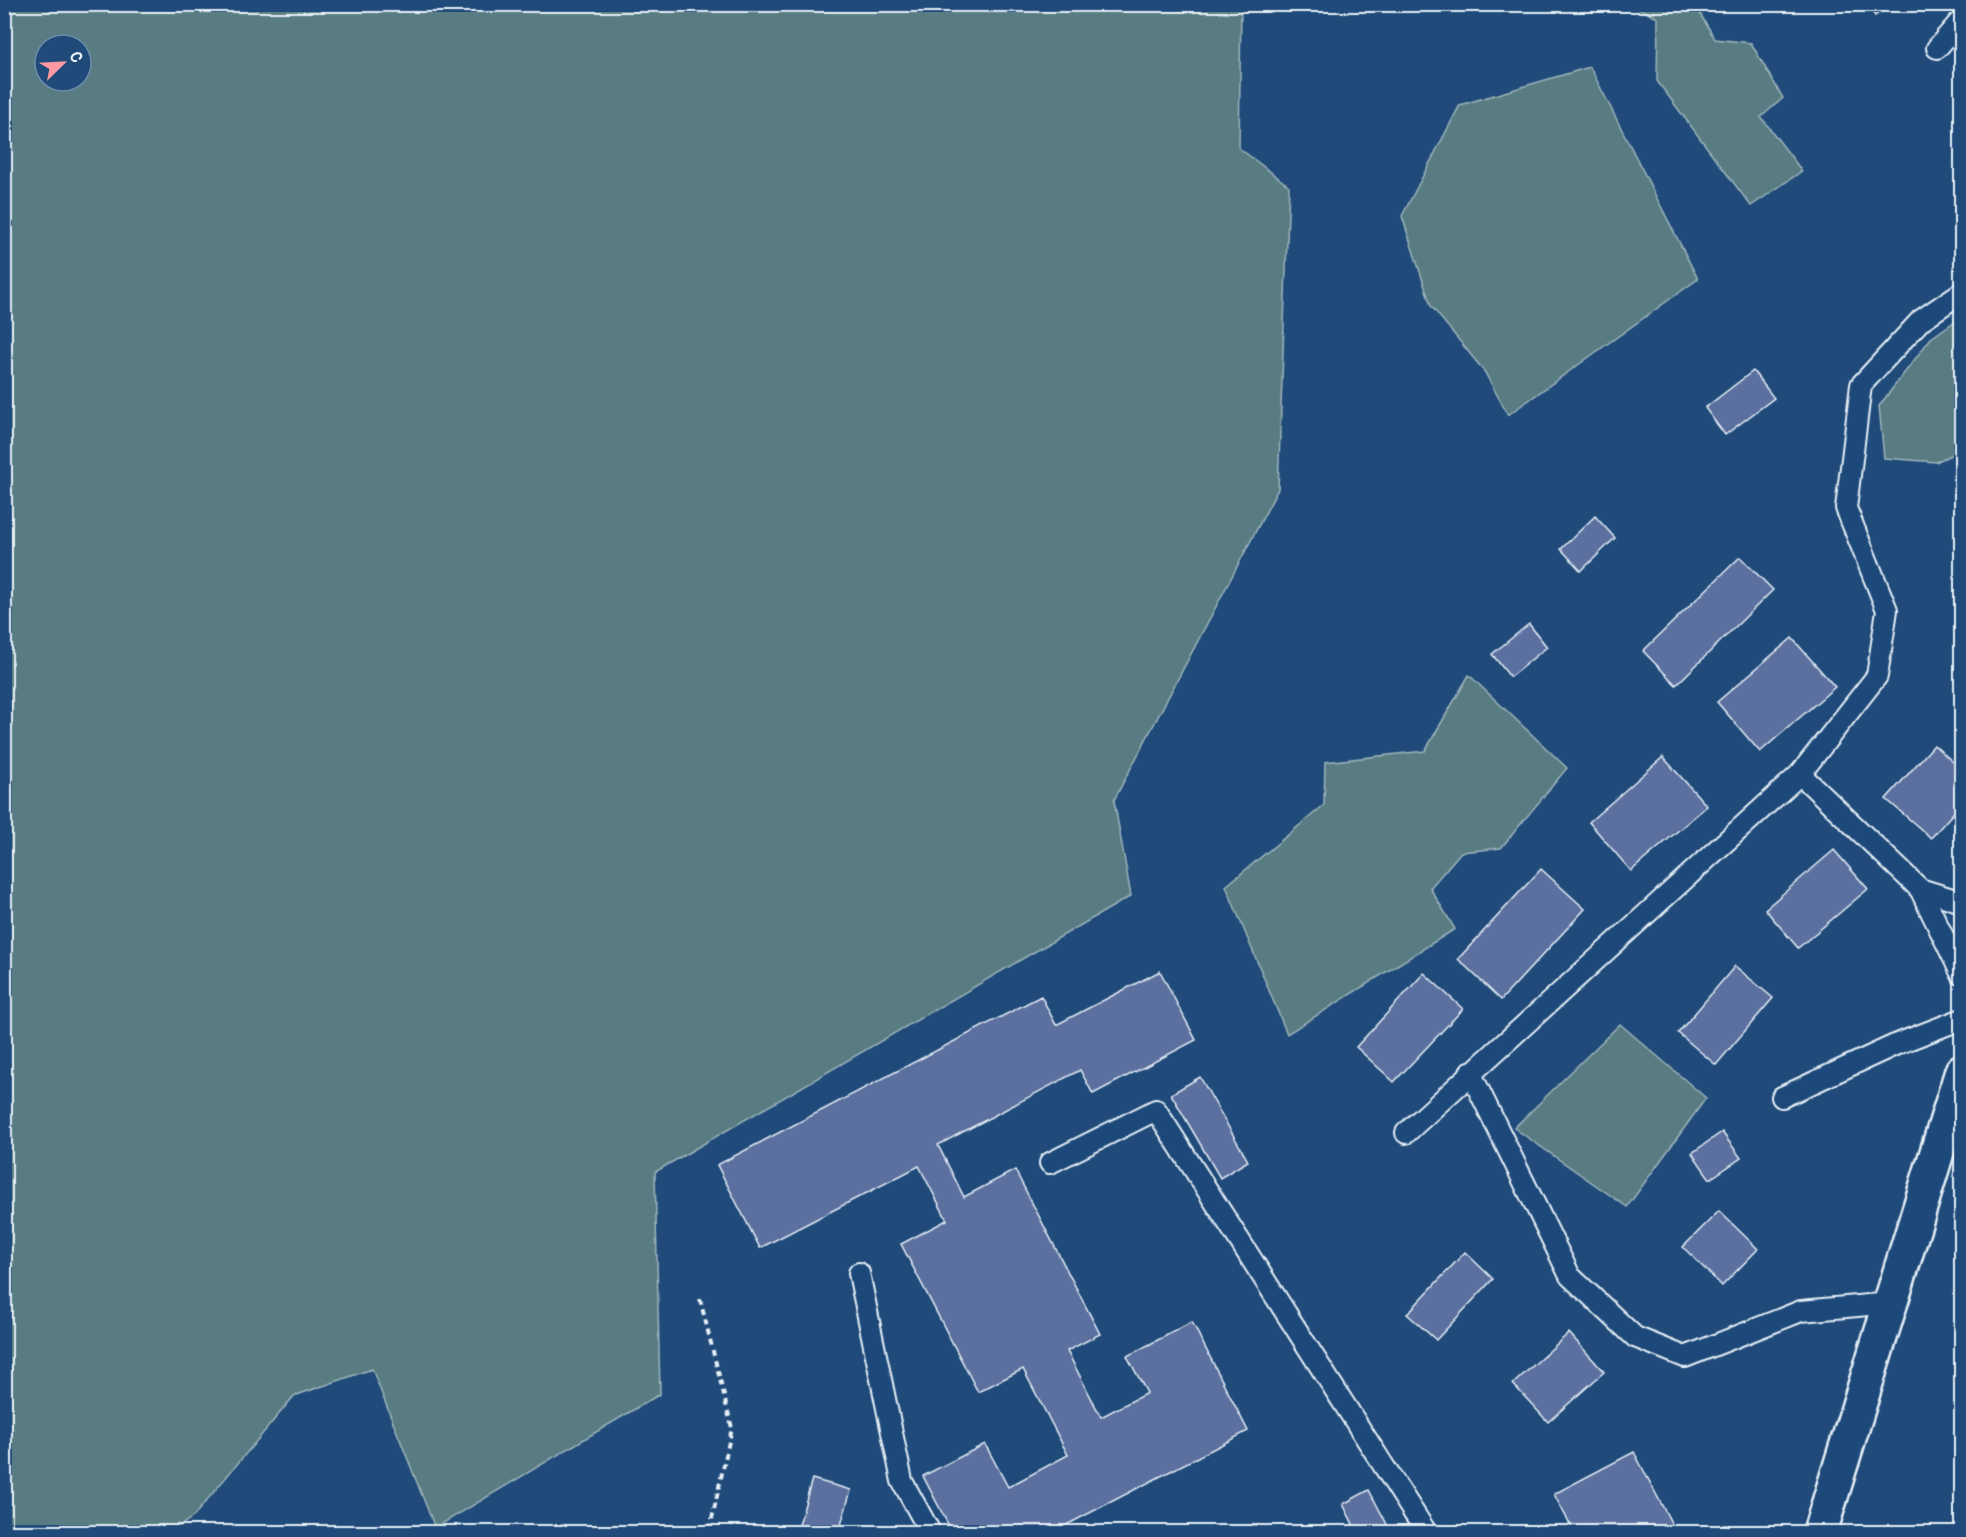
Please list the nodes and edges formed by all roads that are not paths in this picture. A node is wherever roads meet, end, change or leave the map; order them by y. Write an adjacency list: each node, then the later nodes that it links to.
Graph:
1 (1962, 20): 2 (lane)
2 (1937, 48)
3 (1962, 292): 4 (lane)
4 (1800, 774): 5 (lane); 10 (lane)
5 (1920, 890): 6 (lane); 7 (lane)
6 (1962, 902)
7 (1962, 975)
8 (1962, 1019): 11 (lane)
9 (1962, 1071): 15 (street)
10 (1470, 1072): 12 (lane); 15 (lane)
11 (1782, 1097)
12 (1406, 1133)
13 (1050, 1163): 17 (lane)
14 (859, 1273): 16 (lane)
15 (1891, 1303): 18 (street)
16 (930, 1533)
17 (1426, 1533)
18 (1820, 1533)

